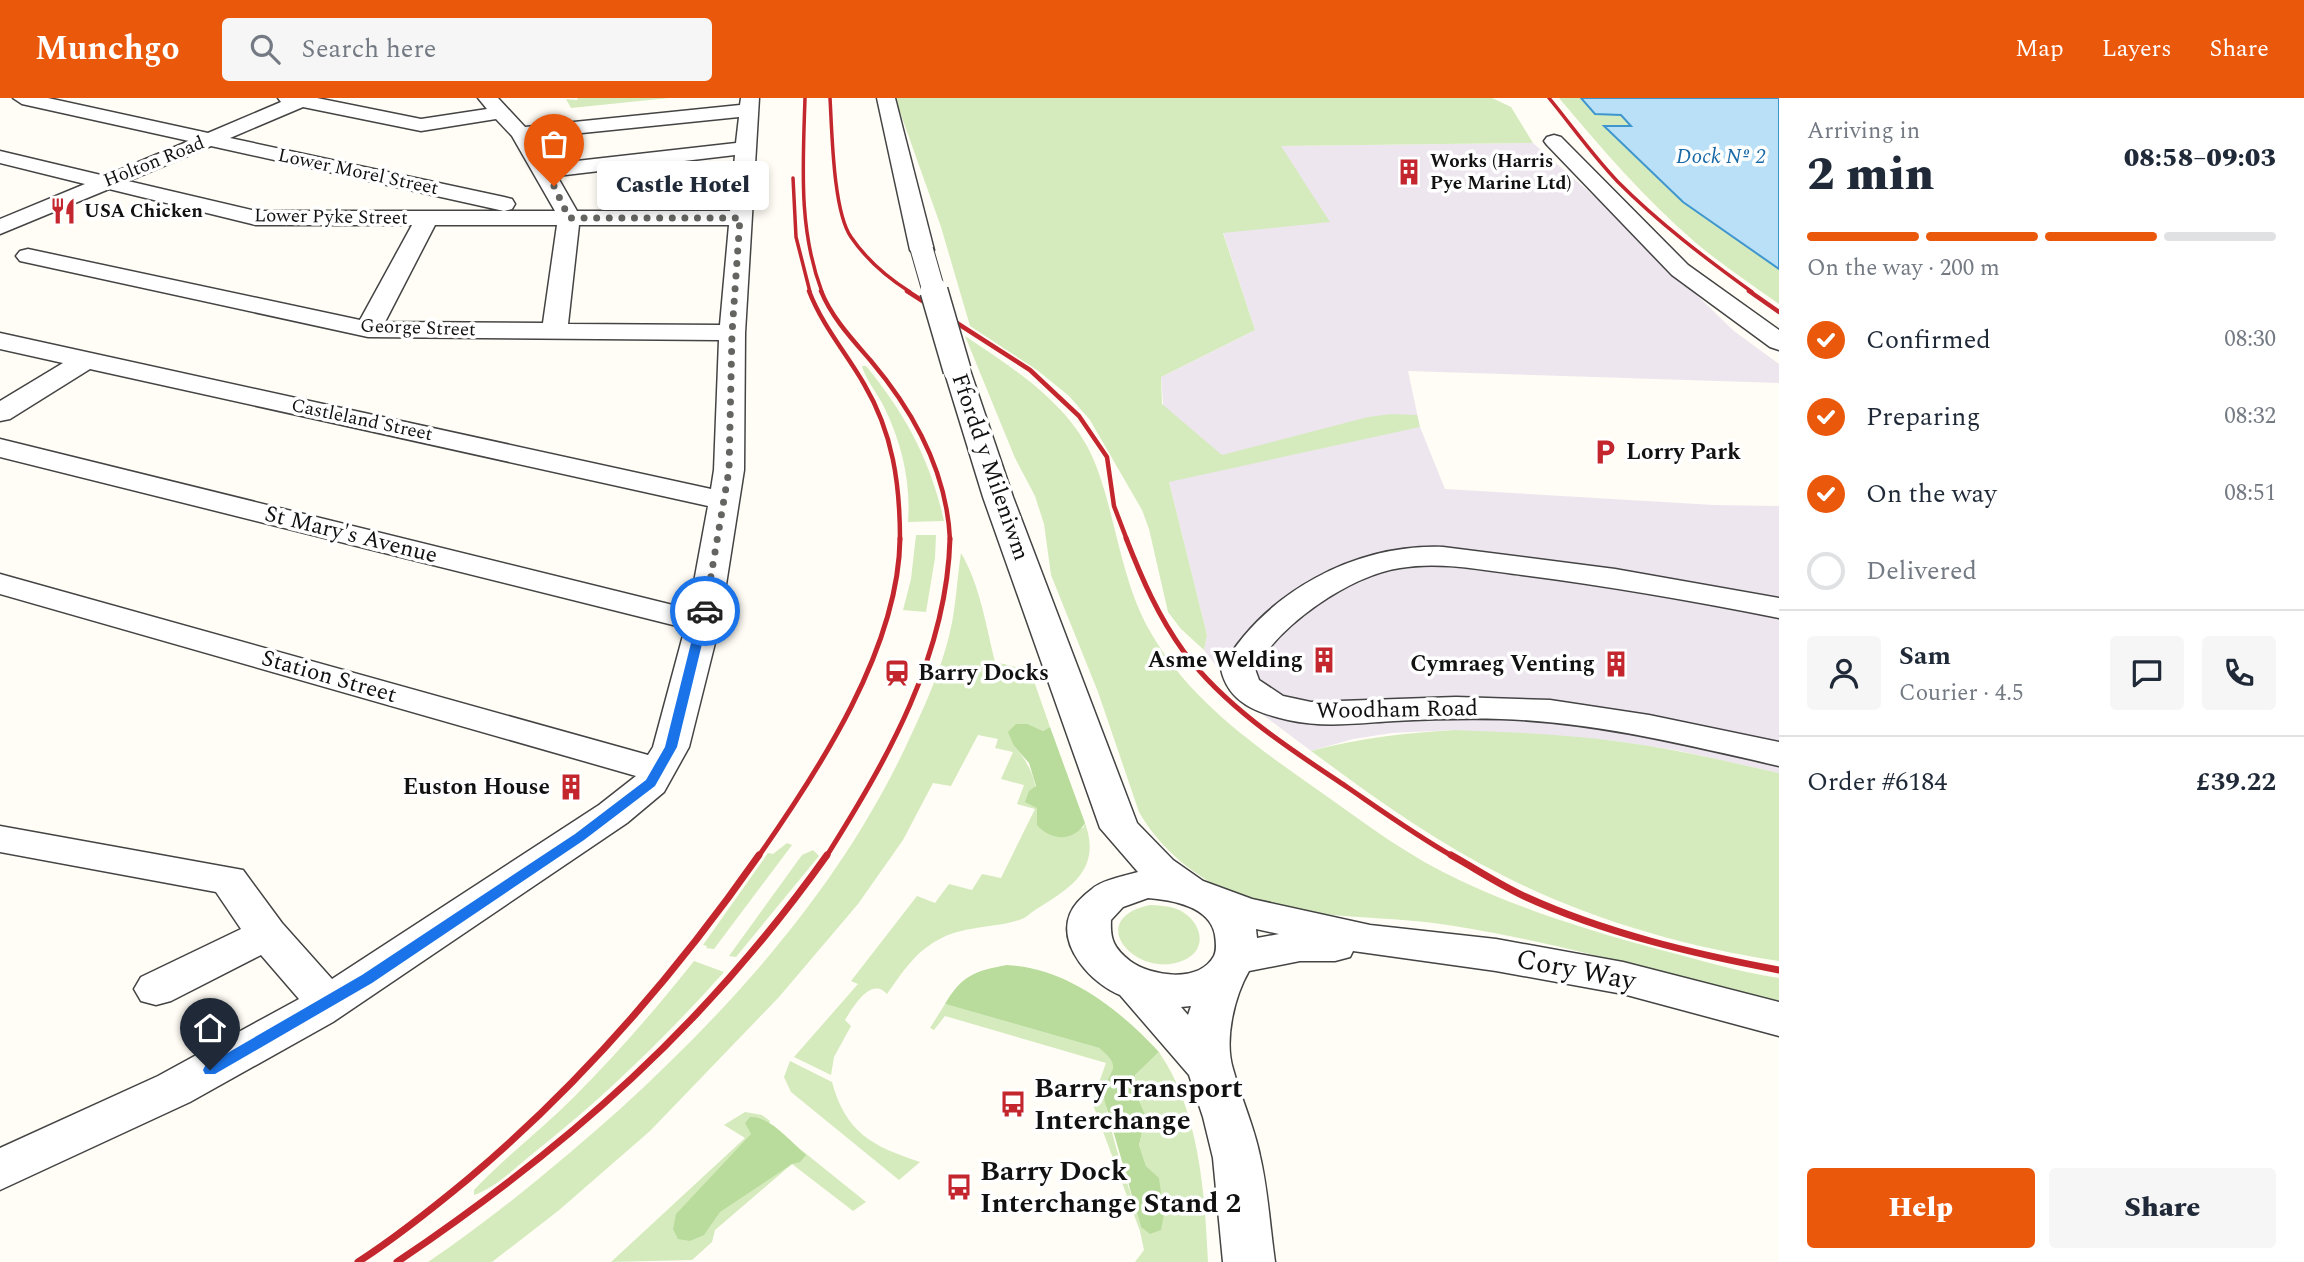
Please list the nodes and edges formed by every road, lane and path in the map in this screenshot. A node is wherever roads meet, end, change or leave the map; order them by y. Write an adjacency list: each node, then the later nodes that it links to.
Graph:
1 (15, 98): 5 (street)
2 (22, 98): 9 (street, Lower Morel Street)
3 (886, 98): 35 (street, Ffordd y Mileniwm, bridge)
4 (299, 99): 7 (street); 9 (street, Holton Road)
5 (0, 103)
6 (749, 104): 8 (street); 11 (street)
7 (494, 106): 8 (street)
8 (520, 132): 13 (street)
9 (209, 139): 14 (street, Holton Road); 15 (street, Lower Morel Street)
10 (1554, 141): 25 (street)
11 (744, 148): 13 (street); 18 (street)
12 (0, 157): 14 (street, Lower Pyke Street)
13 (545, 171): 17 (street)
14 (105, 182): 16 (street, Lower Pyke Street); 19 (street, Holton Road)
15 (512, 211): 16 (street, Lower Pyke Street); 17 (street, Lower Pyke Street)
16 (427, 218): 21 (street)
17 (569, 218): 18 (street, Lower Pyke Street); 22 (street)
18 (740, 218): 23 (street)
19 (0, 227)
20 (0, 250): 21 (street, George Street)
21 (368, 329): 22 (street, George Street)
22 (554, 332): 23 (street, George Street)
23 (732, 333): 29 (street)
24 (0, 341): 26 (street, Castleland Street)
25 (1779, 342)
26 (86, 360): 27 (street); 29 (street, Castleland Street)
27 (0, 413)
28 (0, 448): 32 (street, St Mary's Avenue)
29 (724, 501): 32 (street)
30 (0, 584): 34 (street, Station Street)
31 (1779, 608): 33 (street, Woodham Road)
32 (703, 623): 34 (street)
33 (1779, 754)
34 (658, 770): 44 (street)
35 (1120, 828): 37 (street, Ffordd y Mileniwm); 38 (street, Ffordd y Mileniwm)
36 (0, 839): 39 (street)
37 (1111, 894): 38 (street); 42 (street)
38 (1197, 894): 40 (street, Cory Way); 41 (street)
39 (267, 934): 43 (street); 44 (street)
40 (1370, 940): 41 (street, Cory Way); 45 (street, Cory Way)
41 (1229, 966): 42 (street); 46 (street)
42 (1137, 986): 46 (street)
43 (156, 989)
44 (328, 1003): 47 (street)
45 (1779, 1019)
46 (1209, 1066): 48 (street)
47 (0, 1170)
48 (1249, 1262)

